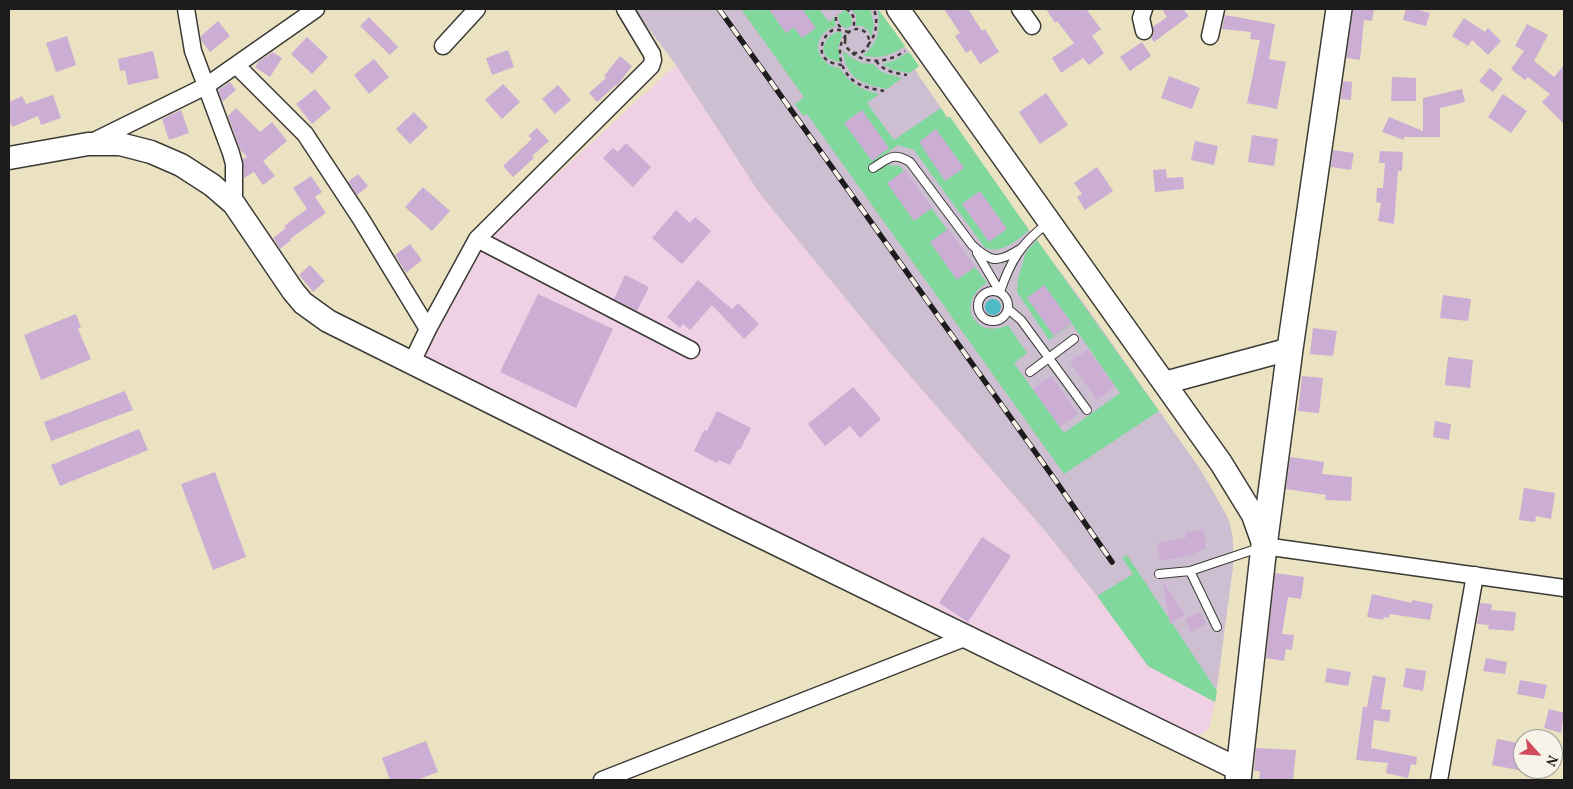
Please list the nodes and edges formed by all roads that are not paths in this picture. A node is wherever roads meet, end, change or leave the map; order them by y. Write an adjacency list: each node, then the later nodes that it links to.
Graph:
1 (186, 9): 15 (street)
2 (316, 9): 14 (street)
3 (477, 9): 13 (street)
4 (625, 9): 21 (street)
5 (898, 9): 20 (street)
6 (1020, 9): 10 (street)
7 (1144, 9): 11 (street)
8 (1216, 9): 12 (street)
9 (1339, 9): 28 (main road)
10 (1032, 26)
11 (1144, 31)
12 (1210, 36)
13 (443, 46)
14 (237, 66): 15 (street); 26 (street)
15 (206, 86): 16 (street); 19 (street)
16 (88, 144): 17 (street); 19 (street)
17 (9, 158)
18 (873, 168): 22 (lane)
19 (234, 204): 31 (street)
20 (1050, 222): 23 (lane); 33 (street)
21 (478, 240): 26 (street); 29 (street)
22 (972, 245): 23 (lane); 24 (lane)
23 (1020, 249): 24 (lane)
24 (1000, 292): 25 (lane); 25 (lane)
25 (1008, 309): 30 (lane)
26 (428, 329): 31 (street)
27 (1074, 339): 30 (lane)
28 (1290, 349): 33 (street); 35 (main road)
29 (691, 350)
30 (1050, 357): 32 (lane); 34 (lane)
31 (412, 362): 41 (street)
32 (1030, 372)
33 (1164, 382): 35 (street)
34 (1087, 410)
35 (1264, 546): 36 (lane); 38 (street); 42 (main road)
36 (1190, 570): 37 (lane); 40 (lane)
37 (1159, 574)
38 (1475, 574): 39 (street); 44 (street)
39 (1564, 588)
40 (1217, 627)
41 (967, 637): 42 (street); 43 (street)
42 (1239, 775)
43 (602, 780)
44 (1439, 780)

